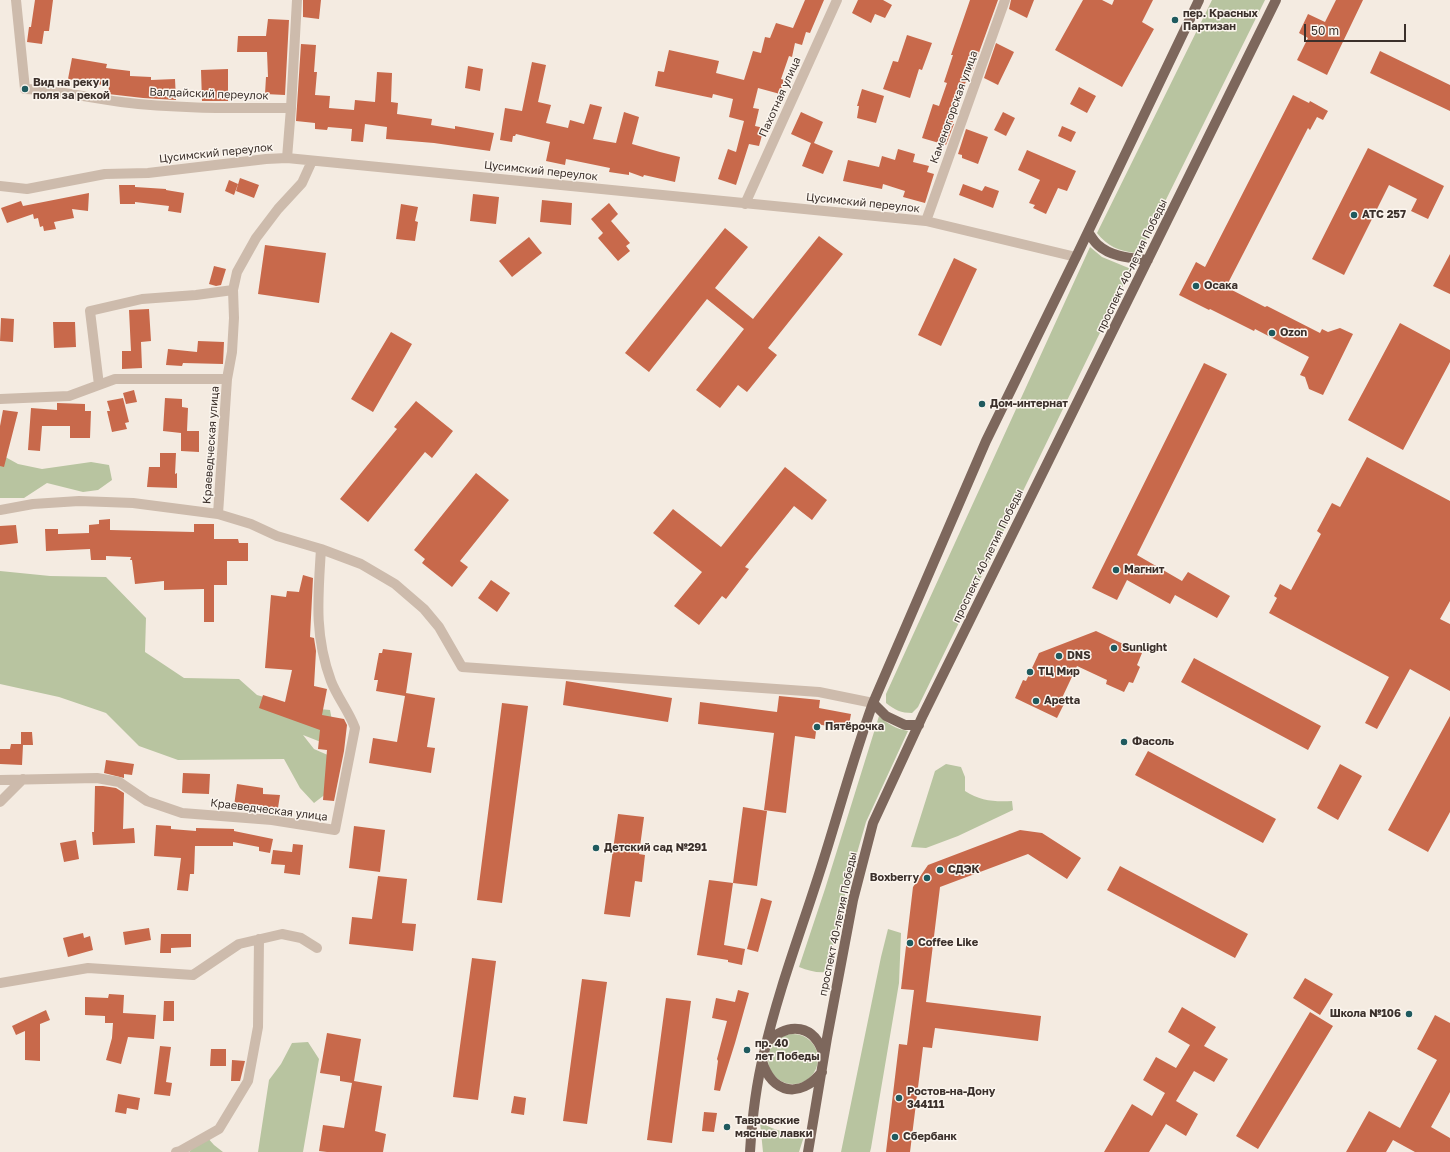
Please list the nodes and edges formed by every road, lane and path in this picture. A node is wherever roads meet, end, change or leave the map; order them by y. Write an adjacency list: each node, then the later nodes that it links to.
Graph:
1 (16, 0): 7 (street, Валдайский переулок)
2 (297, 0): 7 (street)
3 (838, 0): 11 (street, Пахотная улица)
4 (1004, 0): 12 (street, Каменогорская улица)
5 (1199, 0): 13 (main road)
6 (1276, 0): 15 (main road, проспект 40-летия Победы)
7 (292, 108): 8 (street)
8 (286, 158): 9 (street, Цусимский переулок); 10 (street, Цусимский переулок)
9 (312, 160): 11 (street, Цусимский переулок); 16 (street, Краеведческая улица)
10 (0, 186)
11 (745, 204): 12 (street, Цусимский переулок)
12 (926, 221): 14 (street, Цусимский переулок)
13 (1088, 232): 14 (main road); 15 (main road)
14 (1076, 257): 23 (main road)
15 (1148, 260): 24 (main road, проспект 40-летия Победы)
16 (233, 290): 17 (street, Краеведческая улица); 18 (street)
17 (227, 378): 18 (street, Краеведческая улица); 21 (street, Краеведческая улица)
18 (99, 385): 19 (street, Краеведческая улица)
19 (0, 399)
20 (0, 510): 21 (street, Краеведческая улица)
21 (218, 514): 22 (street, Краеведческая улица)
22 (321, 549): 23 (street); 26 (street, Краеведческая улица)
23 (873, 703): 24 (main road); 31 (main road)
24 (918, 724): 32 (main road, проспект 40-летия Победы)
25 (0, 780): 26 (street, Краеведческая улица)
26 (23, 780): 27 (street)
27 (0, 802)
28 (259, 939): 29 (street); 30 (street); 35 (street)
29 (317, 948)
30 (0, 983)
31 (766, 1043): 32 (main road); 33 (main road)
32 (824, 1058): 34 (main road, проспект 40-летия Победы)
33 (762, 1061): 34 (main road); 36 (main road)
34 (822, 1072): 37 (main road, проспект 40-летия Победы)
35 (176, 1152)
36 (750, 1152)
37 (808, 1152)

